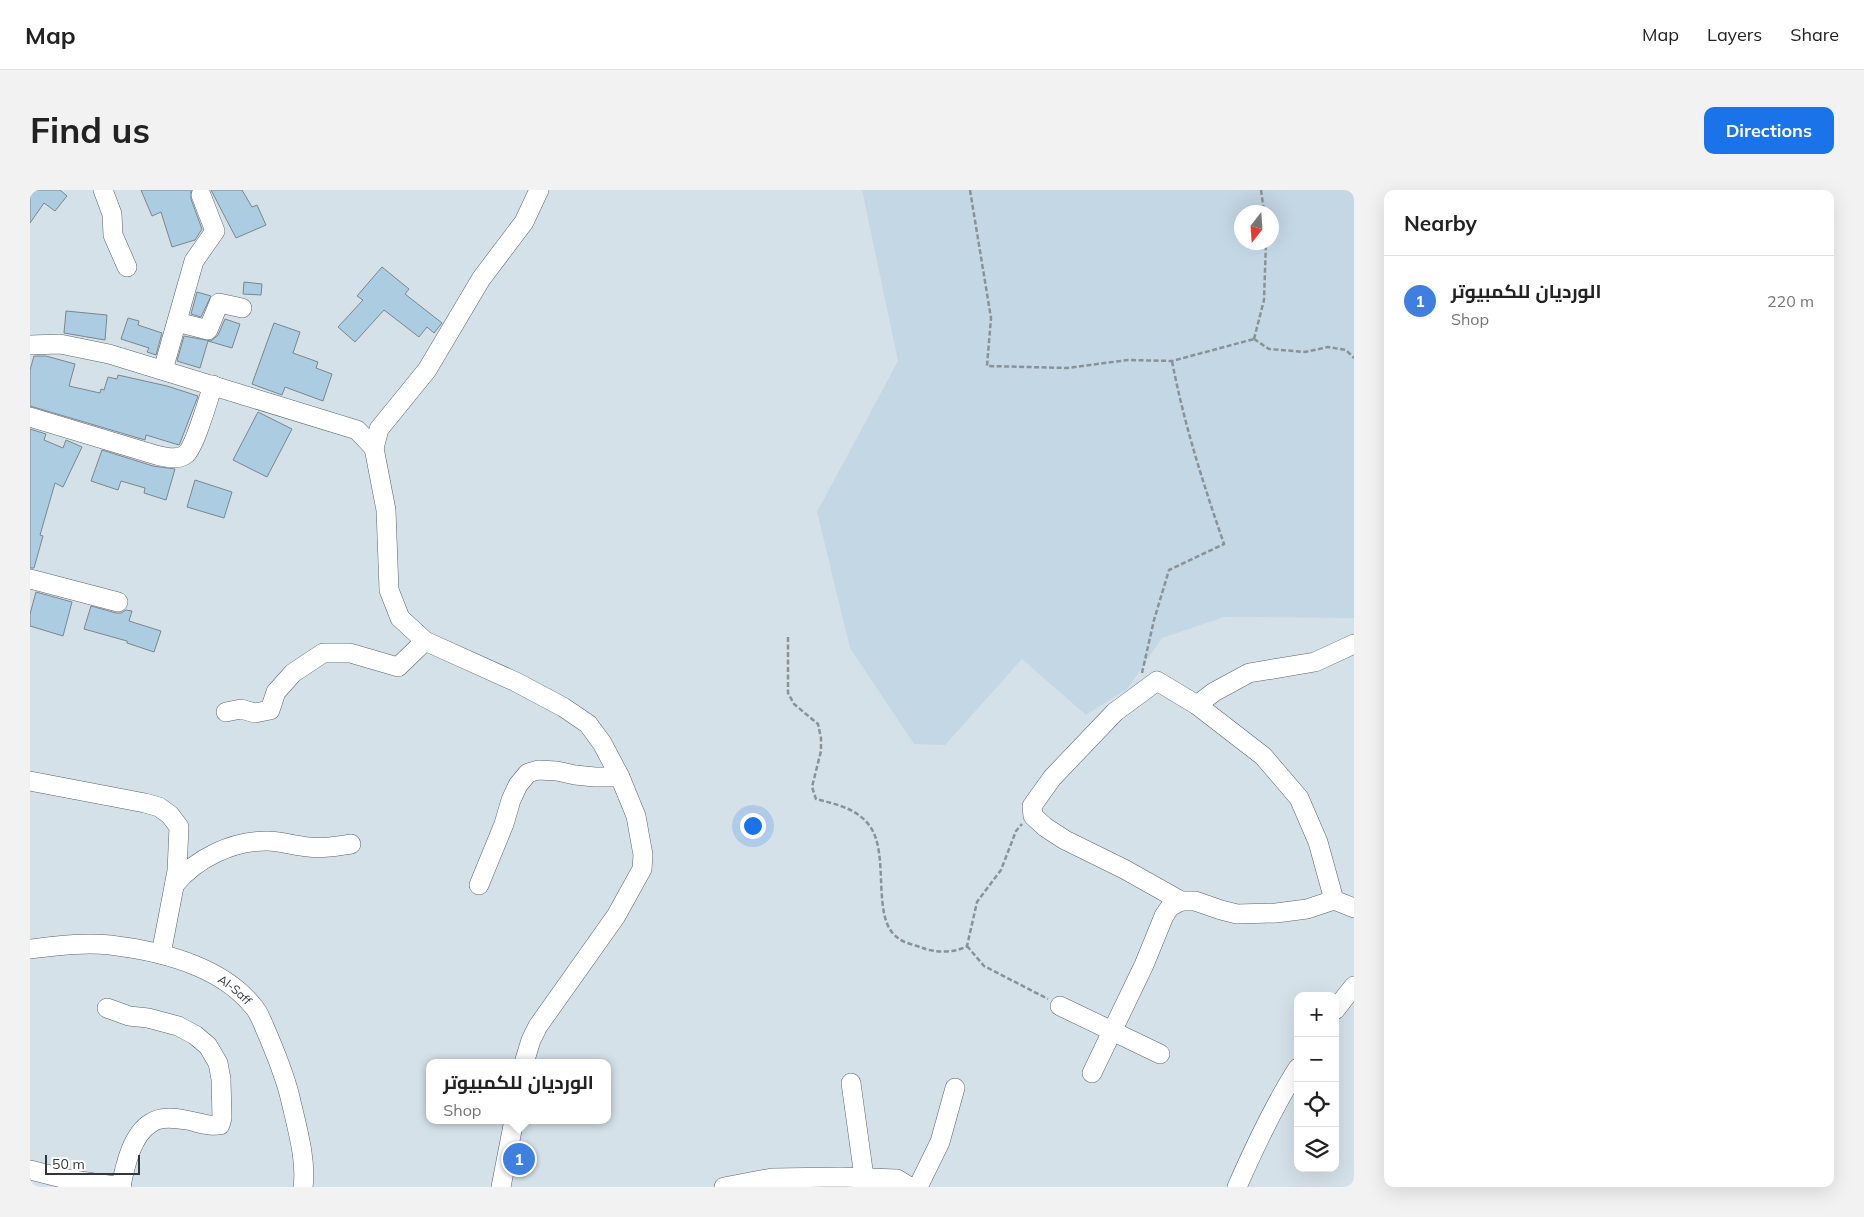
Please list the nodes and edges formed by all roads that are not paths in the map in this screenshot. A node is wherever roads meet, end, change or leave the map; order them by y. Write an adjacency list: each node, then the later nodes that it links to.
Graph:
1 (103, 190): 4 (street)
2 (539, 190): 11 (street)
3 (201, 195): 6 (street)
4 (127, 267)
5 (242, 308): 6 (street)
6 (176, 322): 8 (street)
7 (30, 345): 8 (street)
8 (163, 370): 9 (street)
9 (213, 386): 10 (street); 12 (street)
10 (30, 417)
11 (379, 429): 12 (street); 13 (street)
12 (357, 430): 13 (street)
13 (374, 448): 16 (street)
14 (30, 579): 15 (street)
15 (118, 602)
16 (425, 641): 19 (street); 20 (street)
17 (1354, 644): 18 (street)
18 (1197, 705): 25 (street); 26 (street)
19 (226, 712)
20 (620, 777): 24 (street); 36 (street)
21 (30, 781): 23 (street)
22 (351, 844): 23 (street)
23 (175, 884): 29 (street)
24 (479, 885)
25 (1334, 900): 26 (street); 27 (street)
26 (1181, 901): 34 (street)
27 (1354, 908)
28 (30, 949): 29 (street, Al-Saff)
29 (161, 954): 47 (street, Al-Saff)
30 (1354, 986): 31 (street)
31 (1339, 1005)
32 (1060, 1006): 34 (street)
33 (107, 1008): 46 (street)
34 (1113, 1032): 35 (street); 37 (street)
35 (1160, 1054)
36 (525, 1059)
37 (1092, 1073)
38 (1294, 1075): 50 (street)
39 (851, 1083): 43 (street)
40 (955, 1088): 44 (street)
41 (513, 1124): 48 (street)
42 (30, 1170): 46 (street)
43 (864, 1177): 45 (street); 49 (street)
44 (921, 1179): 45 (street)
45 (904, 1183)
46 (122, 1186)
47 (303, 1187)
48 (501, 1187)
49 (724, 1187)
50 (1237, 1187)

